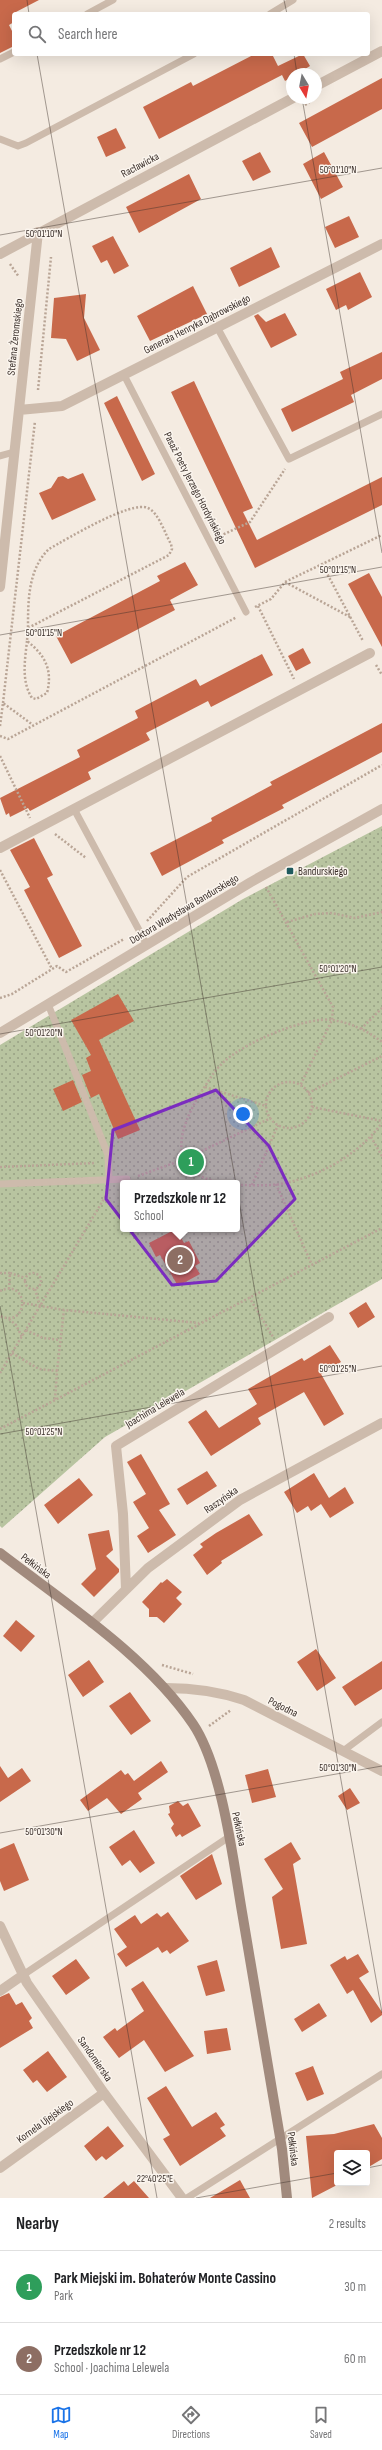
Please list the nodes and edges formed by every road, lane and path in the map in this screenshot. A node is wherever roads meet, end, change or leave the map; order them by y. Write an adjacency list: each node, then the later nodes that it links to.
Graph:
1 (113, 0): 3 (lane)
2 (293, 0): 4 (lane)
3 (90, 12)
4 (273, 12)
5 (382, 51): 9 (street)
6 (12, 53): 8 (lane)
7 (190, 56): 13 (lane)
8 (0, 59)
9 (322, 83)
10 (286, 102): 14 (street, Racławicka)
11 (306, 104): 12 (path)
12 (302, 106)
13 (0, 139)
14 (38, 232): 17 (street, Racławicka); 23 (street, Stefana Żeromskiego)
15 (382, 244): 18 (street, Generała Henryka Dąbrowskiego)
16 (51, 253): 20 (path)
17 (0, 254)
18 (218, 327): 19 (street, Generała Henryka Dąbrowskiego); 27 (lane)
19 (124, 375): 22 (street, Generała Henryka Dąbrowskiego); 29 (lane, Pasaż Poety Jerzego Hordyńskiego)
20 (38, 390): 21 (path); 22 (path)
21 (42, 393)
22 (36, 408): 23 (street, Generała Henryka Dąbrowskiego); 41 (path)
23 (19, 410): 25 (street, Stefana Żeromskiego)
24 (382, 414): 27 (lane)
25 (14, 452): 26 (lane); 32 (street, Stefana Żeromskiego)
26 (0, 456)
27 (290, 459): 29 (path)
28 (382, 535): 30 (path)
29 (210, 541): 34 (lane, Pasaż Poety Jerzego Hordyńskiego)
30 (322, 564): 31 (path); 35 (path)
31 (285, 582): 33 (path); 35 (path)
32 (0, 587)
33 (258, 606): 34 (path); 40 (path)
34 (246, 612): 42 (path)
35 (350, 617): 38 (path)
36 (28, 628): 36 (path); 37 (path)
37 (27, 641): 37 (path)
38 (370, 653): 39 (path); 47 (street)
39 (382, 675)
40 (288, 682)
41 (3, 703): 42 (path); 43 (path)
42 (33, 725): 44 (path)
43 (0, 726)
44 (0, 736)
45 (0, 756): 50 (path)
46 (382, 765): 59 (path)
47 (74, 809): 52 (street); 55 (lane)
48 (382, 809): 56 (street, Doktora Władysława Bandurskiego)
49 (38, 816): 50 (path)
50 (31, 820): 51 (path)
51 (24, 824)
52 (44, 825): 53 (street); 55 (path)
53 (0, 848)
54 (0, 870): 62 (path)
55 (108, 872): 61 (lane)
56 (260, 877): 58 (path); 61 (street, Doktora Władysława Bandurskiego)
57 (382, 912): 58 (path)
58 (287, 922): 66 (path)
59 (143, 926)
60 (124, 939): 62 (path)
61 (148, 944): 64 (street, Doktora Władysława Bandurskiego)
62 (52, 969): 63 (path)
63 (0, 998)
64 (48, 1004): 68 (street, Doktora Władysława Bandurskiego); 82 (lane)
65 (382, 1008): 67 (path)
66 (332, 1020): 67 (path); 71 (path); 72 (path)
67 (361, 1029): 69 (path)
68 (0, 1033)
69 (382, 1042)
70 (382, 1056): 73 (path)
71 (300, 1086): 73 (path); 74 (path)
72 (205, 1087): 74 (path); 81 (path)
73 (308, 1093): 75 (path)
74 (266, 1106): 76 (path)
75 (312, 1107): 77 (path); 78 (path)
76 (271, 1118): 78 (path); 81 (path)
77 (382, 1122): 79 (path)
78 (278, 1125): 91 (path)
79 (371, 1137): 80 (path); 89 (path)
80 (382, 1156)
81 (185, 1159): 84 (path); 86 (path)
82 (109, 1162): 83 (path); 85 (lane)
83 (0, 1168)
84 (127, 1179): 85 (lane)
85 (109, 1180): 88 (lane)
86 (214, 1180)
87 (120, 1183): 102 (path)
88 (0, 1184)
89 (276, 1184): 91 (path); 93 (path)
90 (240, 1185): 91 (path)
91 (252, 1185)
92 (382, 1228): 93 (path)
93 (312, 1265): 100 (path)
94 (0, 1273): 95 (path)
95 (10, 1273): 96 (path); 97 (path)
96 (25, 1278): 98 (path); 98 (path)
97 (9, 1289): 99 (path); 101 (path)
98 (35, 1289): 102 (path)
99 (0, 1291)
100 (249, 1297): 107 (path); 111 (path)
101 (23, 1303): 102 (path); 106 (path)
102 (40, 1307): 103 (path); 108 (path)
103 (64, 1310): 107 (path); 110 (path)
104 (0, 1316): 106 (path)
105 (329, 1317): 111 (street, Joachima Lelewela)
106 (9, 1318): 109 (path)
107 (200, 1323): 115 (path)
108 (26, 1330): 109 (path); 110 (path)
109 (22, 1338): 112 (path)
110 (60, 1340): 113 (path)
111 (280, 1347): 119 (street, Joachima Lelewela)
112 (12, 1353): 113 (path); 114 (path)
113 (57, 1371): 115 (path)
114 (0, 1373)
115 (55, 1400): 117 (path)
116 (382, 1423): 119 (street, Raszyńska)
117 (0, 1429)
118 (0, 1554): 120 (street, Pełkińska)
119 (126, 1589): 120 (street, Raszyńska)
120 (92, 1623): 123 (street, Pełkińska)
121 (158, 1665): 122 (path)
122 (195, 1674)
123 (166, 1688): 125 (street, Pogodna); 127 (street, Pełkińska)
124 (382, 1722): 125 (lane)
125 (343, 1751): 126 (street, Pogodna)
126 (382, 1771)
127 (229, 1837): 129 (lane); 133 (street, Pełkińska)
128 (0, 1926): 129 (street, Sandomierska)
129 (23, 1975): 130 (street); 132 (street, Sandomierska)
130 (0, 1991)
131 (382, 2074): 133 (lane)
132 (104, 2093): 134 (street, Kornela Ujejskiego); 135 (street, Sandomierska)
133 (280, 2137): 136 (lane); 137 (street, Pełkińska)
134 (0, 2168)
135 (182, 2198)
136 (187, 2198)
137 (287, 2198)

